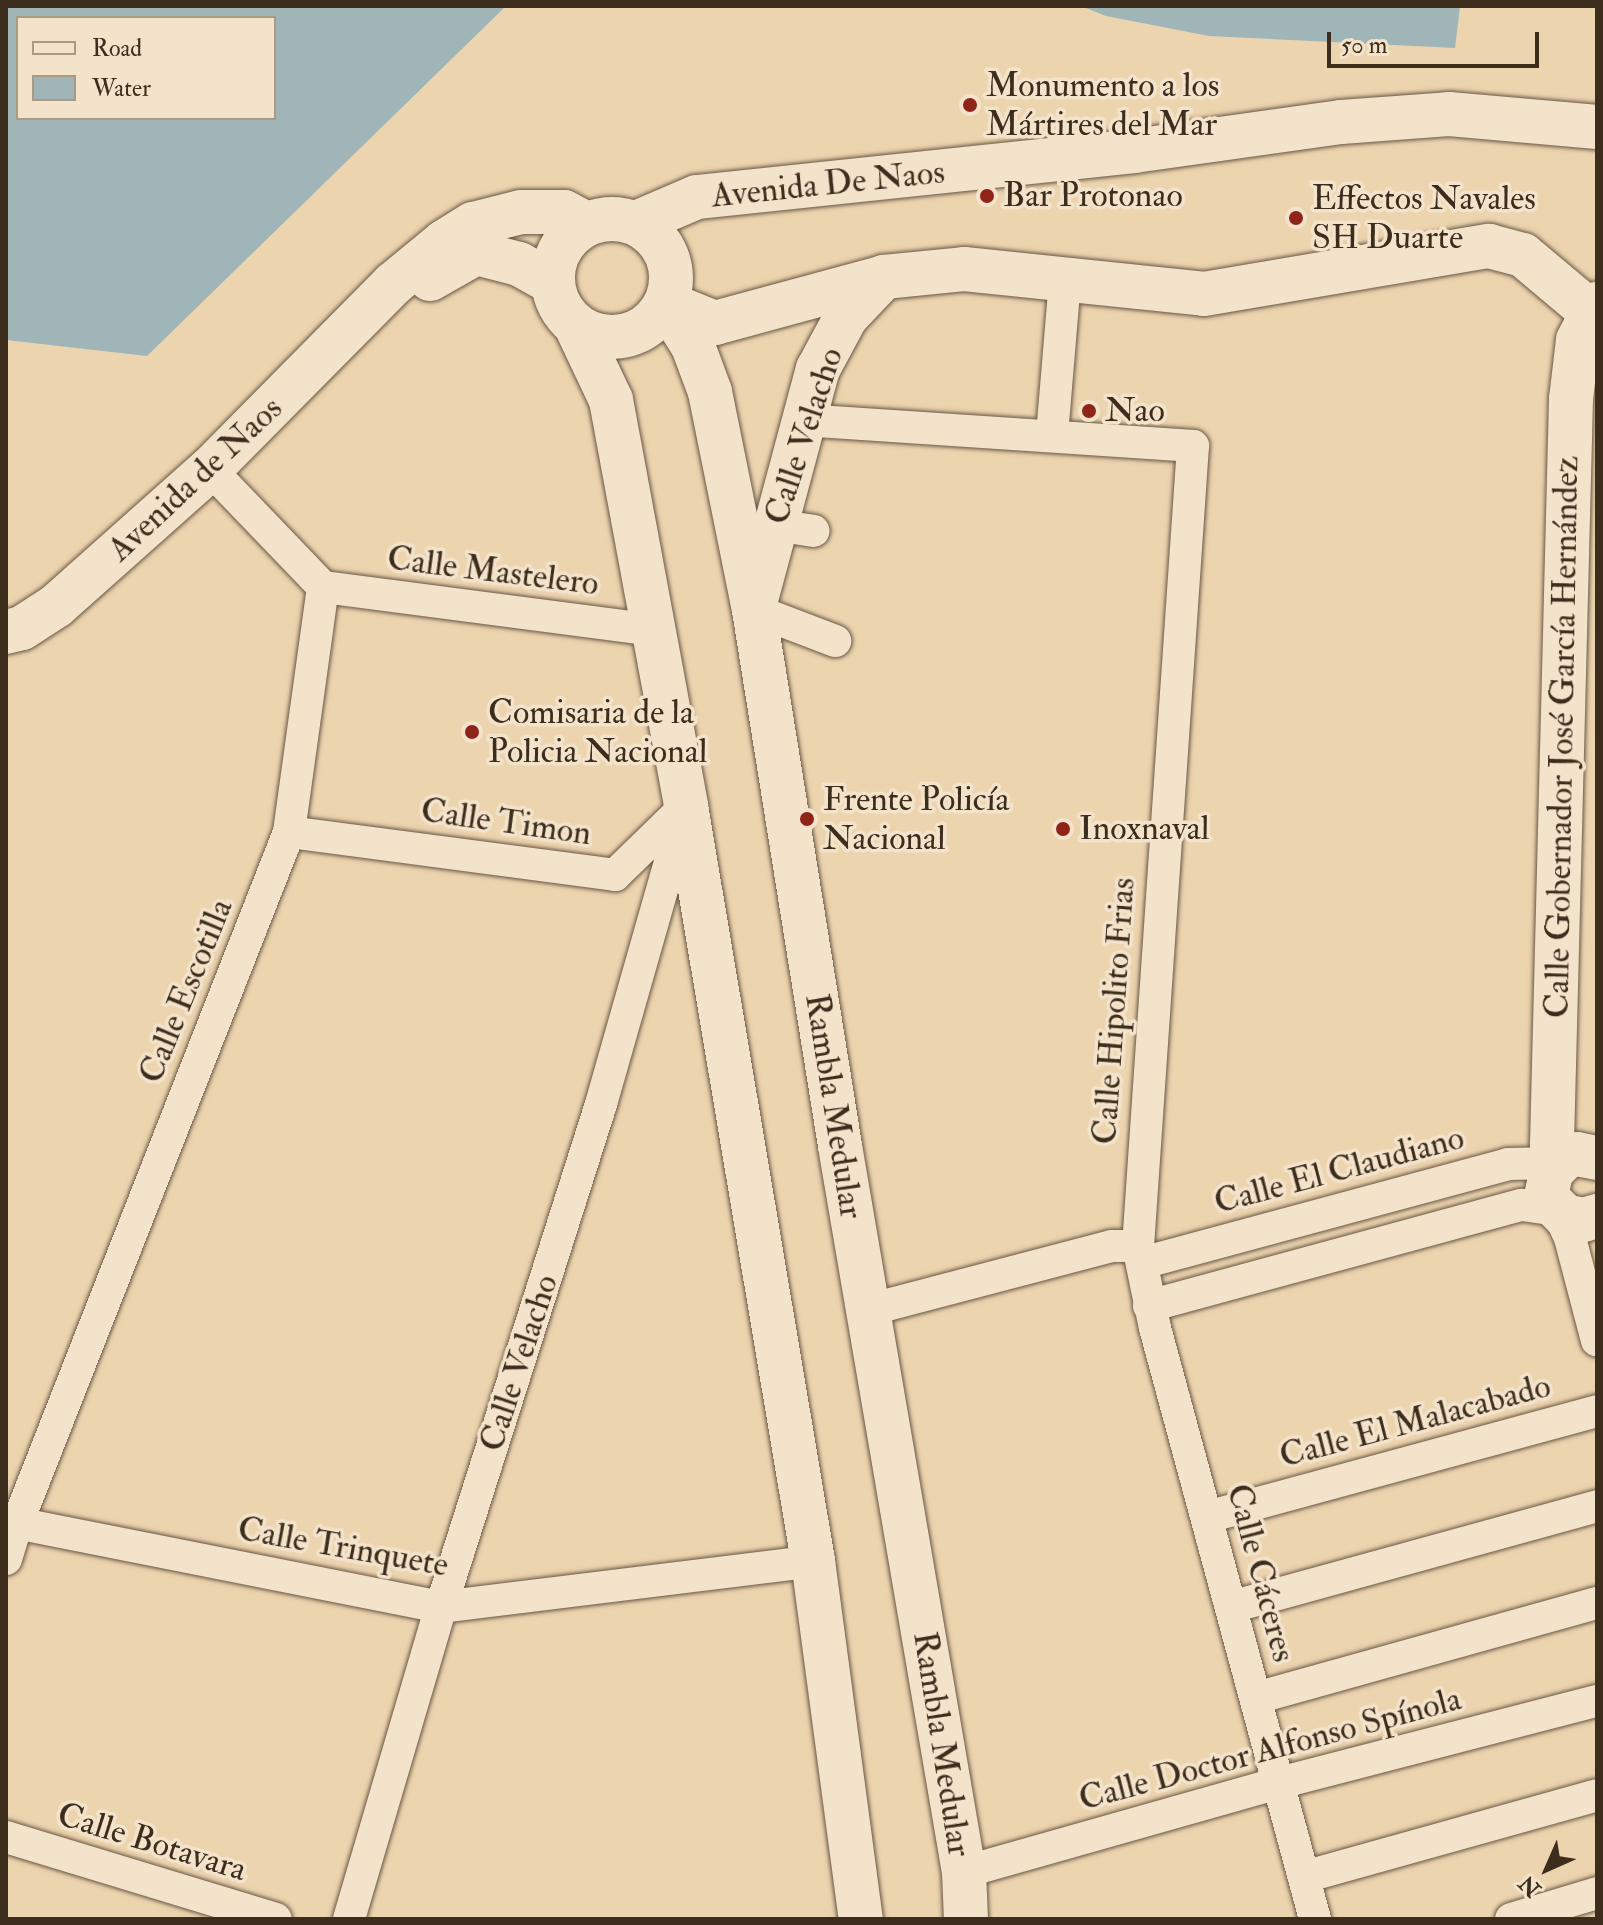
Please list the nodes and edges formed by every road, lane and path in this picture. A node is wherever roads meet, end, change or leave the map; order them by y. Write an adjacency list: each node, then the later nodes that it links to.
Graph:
1 (1597, 127): 2 (main road, Avenida De Naos)
2 (636, 223): 3 (main road); 7 (main road)
3 (587, 224): 6 (main road); 8 (main road, Avenida de Naos)
4 (884, 277): 5 (main road); 7 (main road); 11 (main road, Calle Velacho)
5 (1065, 279): 9 (main road); 12 (street)
6 (553, 283): 8 (main road, Avenida de Naos); 10 (main road)
7 (666, 303): 10 (main road); 15 (main road, Rambla Medular)
8 (372, 309): 13 (main road, Avenida de Naos)
9 (1595, 311): 21 (main road, Calle Gobernador José García Hernández)
10 (576, 326): 16 (main road)
11 (803, 420): 12 (street); 15 (main road, Calle Velacho)
12 (1052, 435): 23 (street, Calle Hipolito Frias)
13 (210, 469): 14 (street); 17 (main road, Avenida de Naos)
14 (323, 587): 16 (street, Calle Mastelero); 20 (street, Calle Escotilla)
15 (754, 610): 18 (street); 25 (main road, Rambla Medular)
16 (654, 630): 19 (main road)
17 (6, 632)
18 (835, 641)
19 (686, 806): 20 (street, Calle Timon); 32 (main road); 34 (street, Calle Velacho)
20 (289, 832): 30 (street, Calle Escotilla)
21 (1577, 1161): 22 (main road, Calle Gobernador José García Hernández); 23 (street, Calle El Claudiano)
22 (1577, 1213): 24 (street); 26 (street)
23 (1140, 1254): 24 (street, Calle Cáceres); 25 (street, Calle El Claudiano)
24 (1149, 1306): 29 (street, Calle Cáceres)
25 (868, 1310): 41 (main road, Rambla Medular)
26 (1597, 1341)
27 (1597, 1411): 29 (street, Calle El Malacabado)
28 (1597, 1506): 35 (street)
29 (1207, 1517): 35 (street, Calle Cáceres)
30 (11, 1522): 31 (street, Calle Escotilla); 34 (street, Calle Trinquete)
31 (6, 1559)
32 (813, 1561): 34 (street, Calle Trinquete); 46 (main road)
33 (1597, 1603): 36 (street)
34 (441, 1607): 45 (street, Calle Velacho)
35 (1231, 1607): 36 (street, Calle Cáceres)
36 (1256, 1698): 38 (street, Calle Cáceres)
37 (1597, 1701): 38 (street, Calle Doctor Alfonso Spínola)
38 (1279, 1783): 41 (street, Calle Doctor Alfonso Spínola); 42 (street, Calle Cáceres)
39 (1597, 1795): 42 (street)
40 (6, 1837): 44 (street, Calle Botavara)
41 (964, 1872): 47 (main road, Rambla Medular)
42 (1304, 1877): 48 (street, Calle Cáceres)
43 (1597, 1893): 49 (street)
44 (276, 1919)
45 (349, 1919)
46 (861, 1919)
47 (966, 1919)
48 (1315, 1919)
49 (1511, 1919)

